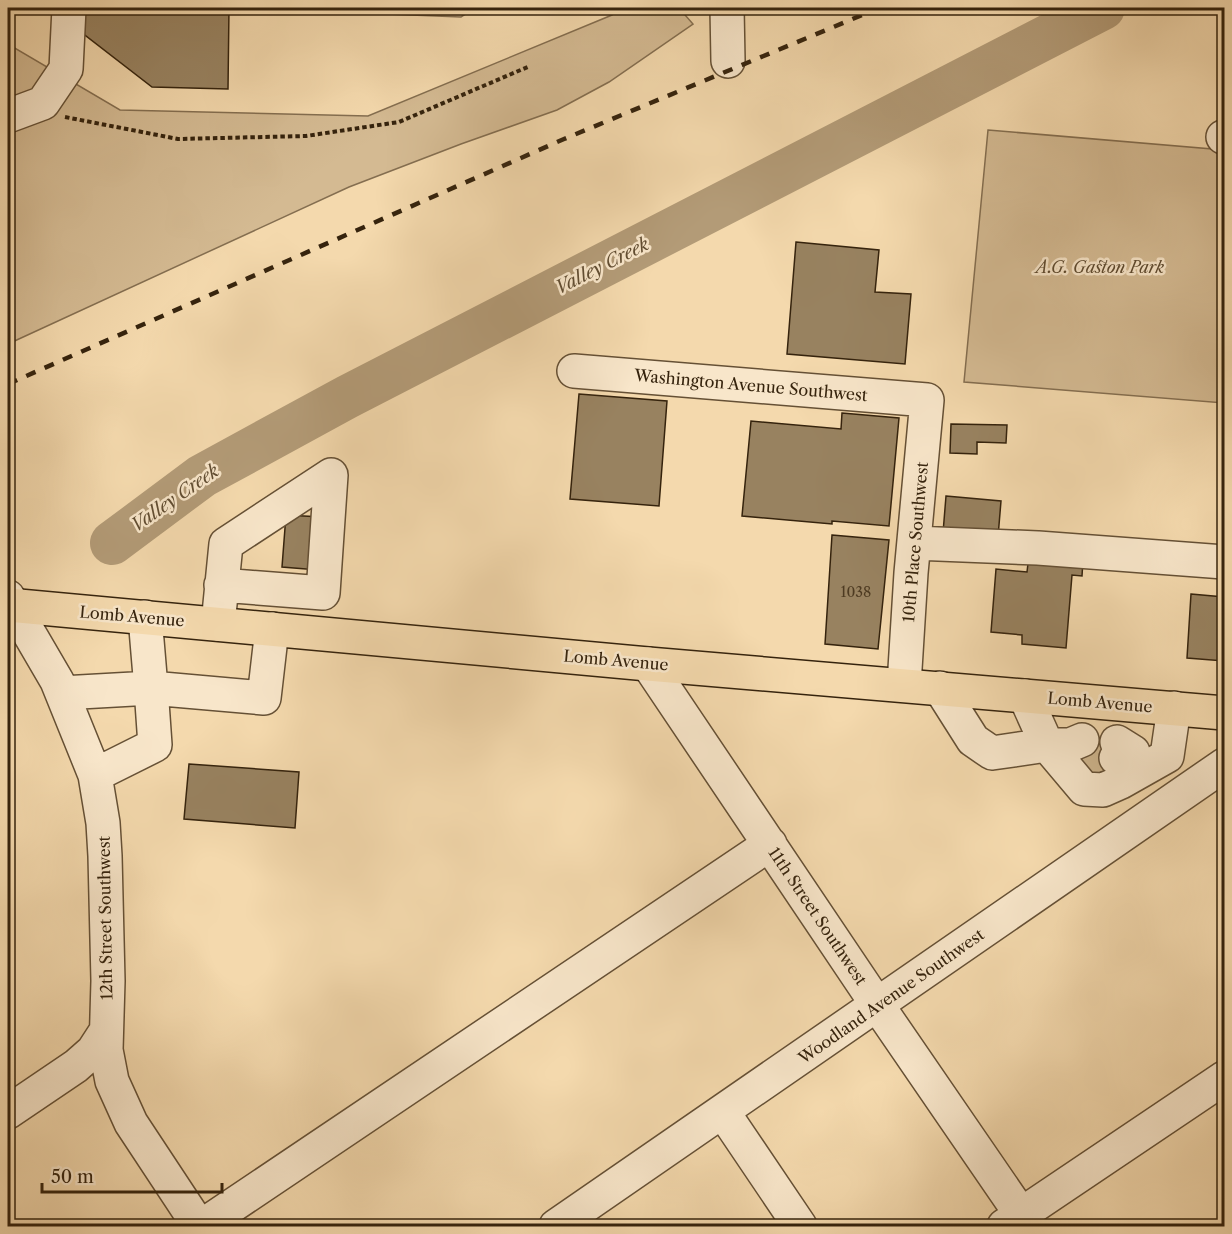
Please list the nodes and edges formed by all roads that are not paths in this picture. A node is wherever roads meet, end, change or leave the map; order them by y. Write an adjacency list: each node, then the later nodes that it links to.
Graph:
1 (69, 8): 4 (street)
2 (727, 8): 3 (street)
3 (729, 61)
4 (17, 113)
5 (574, 371): 6 (street, Washington Avenue Southwest)
6 (927, 400): 7 (street, 10th Place Southwest)
7 (914, 543): 8 (street); 16 (street, 10th Place Southwest)
8 (1224, 562)
9 (221, 585): 10 (street); 10 (street); 13 (street)
10 (292, 591): 14 (street)
11 (9, 602): 12 (main road, Lomb Avenue); 19 (street, 12th Street Southwest)
12 (145, 618): 13 (main road, Lomb Avenue); 17 (street)
13 (218, 624): 14 (main road, Lomb Avenue)
14 (281, 630): 15 (main road, Lomb Avenue); 17 (street)
15 (648, 663): 16 (main road, Lomb Avenue); 30 (street, 11th Street Southwest)
16 (904, 685): 18 (main road, Lomb Avenue)
17 (151, 688): 19 (street); 27 (street)
18 (940, 688): 20 (main road, Lomb Avenue); 24 (street)
19 (62, 693): 27 (street, 12th Street Southwest)
20 (1025, 696): 21 (main road, Lomb Avenue); 24 (street)
21 (1108, 702): 22 (main road, Lomb Avenue); 24 (street)
22 (1174, 708): 23 (main road, Lomb Avenue); 25 (street)
23 (1224, 712)
24 (1097, 751): 25 (street); 29 (street)
25 (1167, 756): 28 (street)
26 (1224, 765): 28 (street, Woodland Avenue Southwest)
27 (95, 775): 32 (street, 12th Street Southwest)
28 (1191, 788): 29 (street, Woodland Avenue Southwest)
29 (1146, 820): 31 (street, Woodland Avenue Southwest)
30 (770, 844): 31 (street, 11th Street Southwest); 37 (street)
31 (878, 1006): 35 (street, Woodland Avenue Southwest); 36 (street, 11th Street Southwest)
32 (106, 1031): 34 (street); 37 (street, 12th Street Southwest)
33 (1224, 1078): 36 (street)
34 (8, 1112)
35 (723, 1112): 38 (street, Woodland Avenue Southwest); 39 (street)
36 (1018, 1222)
37 (200, 1227)
38 (556, 1227)
39 (800, 1227)

